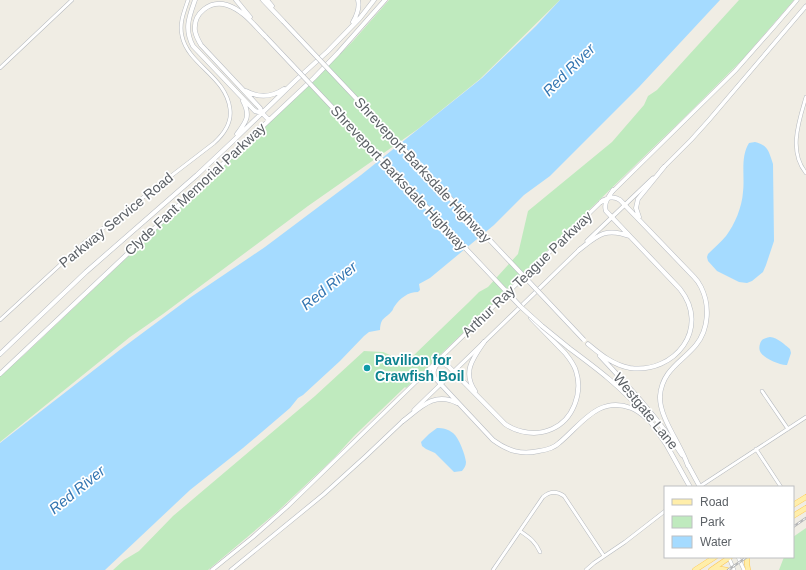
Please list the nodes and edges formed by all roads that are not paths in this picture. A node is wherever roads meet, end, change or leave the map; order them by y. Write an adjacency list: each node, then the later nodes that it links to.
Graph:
1 (72, 0): 17 (street)
2 (188, 0): 36 (street, Parkway Service Road)
3 (195, 0): 21 (main road)
4 (236, 0): 16 (main road, Shreveport Barksdale Highway)
5 (263, 0): 14 (main road, Shreveport-Barksdale Highway)
6 (267, 0): 14 (main road)
7 (358, 0): 15 (main road)
8 (368, 0): 9 (main road)
9 (373, 0): 13 (main road); 15 (main road, Clyde Fant Memorial Parkway)
10 (385, 0): 13 (main road, Clyde Fant Memorial Parkway)
11 (797, 0): 27 (street, Arthur Ray Teague Parkway)
12 (806, 6): 25 (street, Arthur Ray Teague Parkway)
13 (380, 7): 23 (main road, Clyde Fant Memorial Parkway)
14 (283, 21): 37 (main road, Shreveport-Barksdale Highway, bridge)
15 (348, 31): 18 (main road, Clyde Fant Memorial Parkway)
16 (265, 36): 19 (main road); 35 (main road, Shreveport Barksdale Highway, bridge)
17 (0, 68)
18 (296, 80): 19 (main road); 22 (main road, Clyde Fant Memorial Parkway)
19 (243, 89): 22 (main road)
20 (806, 96): 26 (street)
21 (241, 97): 22 (main road); 24 (main road)
22 (262, 113): 23 (main road); 24 (main road, Clyde Fant Memorial Parkway)
23 (268, 120): 46 (main road, Clyde Fant Memorial Parkway)
24 (232, 142): 41 (main road, Clyde Fant Memorial Parkway)
25 (664, 167): 30 (street, Arthur Ray Teague Parkway); 32 (main road)
26 (806, 173)
27 (613, 190): 28 (main road); 29 (street, Arthur Ray Teague Parkway)
28 (608, 198): 29 (main road); 30 (main road); 31 (main road)
29 (601, 202): 42 (street, Arthur Ray Teague Parkway)
30 (625, 204): 31 (street, Arthur Ray Teague Parkway); 32 (main road)
31 (612, 218): 33 (main road); 34 (street, Arthur Ray Teague Parkway)
32 (642, 222): 56 (main road)
33 (630, 236): 34 (main road); 39 (main road)
34 (579, 250): 38 (street, Arthur Ray Teague Parkway)
35 (521, 307): 40 (main road, Shreveport Barksdale Highway, bridge); 49 (main road, bridge)
36 (0, 320)
37 (584, 340): 39 (main road, Westgate Lane)
38 (484, 342): 45 (street, Arthur Ray Teague Parkway); 49 (main road)
39 (588, 344): 56 (main road, Westgate Lane)
40 (569, 348): 53 (main road, Westgate Lane)
41 (0, 354)
42 (441, 358): 43 (main road); 44 (street, Arthur Ray Teague Parkway)
43 (436, 366): 44 (main road); 45 (main road); 47 (main road)
44 (429, 370): 76 (street, Arthur Ray Teague Parkway)
45 (454, 371): 47 (street, Arthur Ray Teague Parkway); 49 (main road)
46 (0, 374)
47 (441, 384): 50 (main road); 52 (street, Arthur Ray Teague Parkway)
48 (762, 391): 54 (street)
49 (482, 399)
50 (460, 404): 52 (main road); 53 (main road)
51 (806, 417): 54 (street)
52 (403, 421): 77 (street, Arthur Ray Teague Parkway)
53 (651, 422): 57 (main road, Westgate Lane)
54 (788, 429): 55 (street)
55 (756, 449): 59 (street); 60 (street)
56 (688, 466): 58 (main road, Westgate Lane)
57 (689, 486)
58 (698, 486)
59 (700, 486)
60 (780, 486)
61 (806, 497): 62 (main road)
62 (794, 504)
63 (794, 507): 66 (main road)
64 (806, 508): 66 (main road)
65 (664, 512): 70 (street)
66 (798, 513): 67 (main road)
67 (794, 515)
68 (520, 530): 69 (street); 70 (street); 78 (street)
69 (540, 552)
70 (604, 556): 79 (street)
71 (728, 558): 81 (main road)
72 (729, 558): 84 (street)
73 (738, 558): 85 (street)
74 (747, 558): 86 (main road)
75 (709, 559): 80 (main road)
76 (212, 570)
77 (231, 570)
78 (493, 570)
79 (586, 570)
80 (695, 570)
81 (711, 570)
82 (715, 570): 83 (main road)
83 (727, 570)
84 (734, 570)
85 (744, 570)
86 (748, 570)

